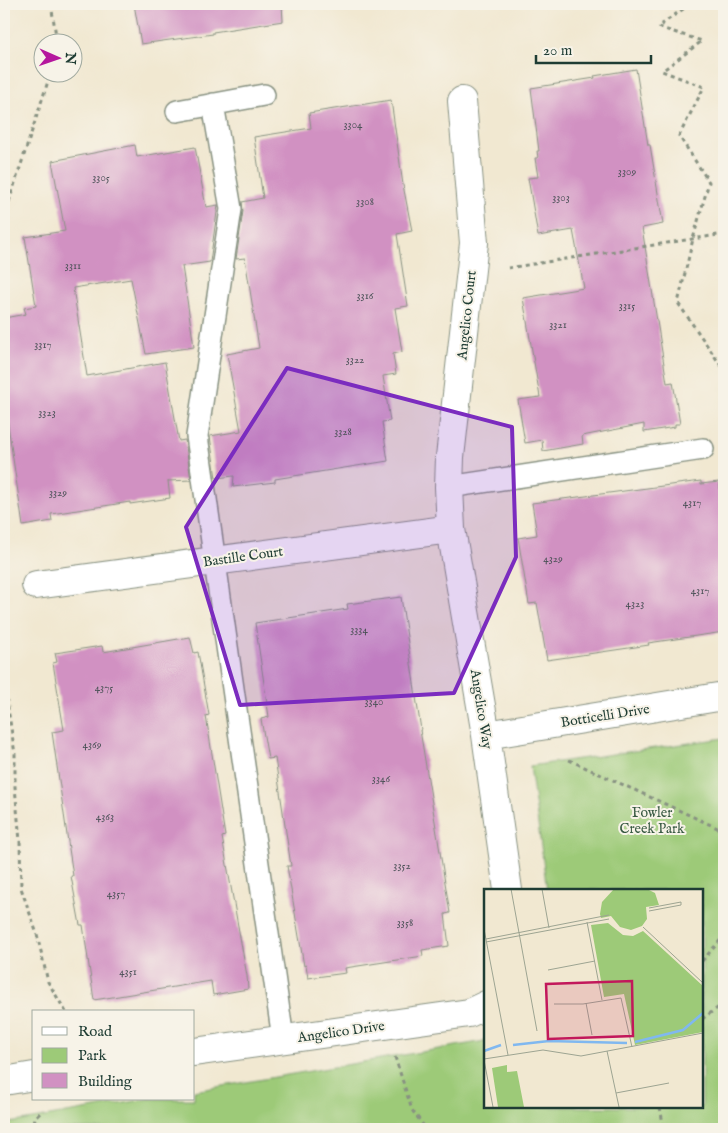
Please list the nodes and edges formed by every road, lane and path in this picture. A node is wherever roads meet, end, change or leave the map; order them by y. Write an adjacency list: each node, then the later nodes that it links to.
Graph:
1 (51, 4): 3 (path)
2 (690, 4): 11 (path)
3 (55, 32)
4 (48, 82): 9 (path)
5 (264, 95): 7 (lane)
6 (462, 101): 15 (street, Angelico Court)
7 (213, 104): 8 (lane); 17 (lane)
8 (178, 111)
9 (4, 217)
10 (724, 234): 11 (path)
11 (692, 239): 12 (path); 13 (path)
12 (508, 268)
13 (724, 370)
14 (703, 449): 15 (lane)
15 (449, 487): 16 (street, Angelico Court)
16 (451, 529): 17 (street, Bastille Court); 21 (street, Angelico Way)
17 (215, 560): 18 (street, Bastille Court); 32 (lane)
18 (36, 585)
19 (4, 682): 29 (path)
20 (724, 696): 21 (street, Botticelli Drive)
21 (486, 734): 24 (street, Angelico Way)
22 (569, 760): 23 (path)
23 (724, 831)
24 (508, 889)
25 (724, 936): 26 (path)
26 (703, 960)
27 (484, 1006): 31 (street, Angelico Drive)
28 (724, 1007): 30 (path)
29 (65, 1010)
30 (703, 1018)
31 (389, 1024): 32 (street, Angelico Drive); 39 (path)
32 (283, 1039): 33 (street, Angelico Drive)
33 (195, 1052)
34 (32, 1076): 35 (street)
35 (4, 1081)
36 (660, 1108): 40 (path)
37 (43, 1109): 38 (path)
38 (40, 1129)
39 (426, 1129)
40 (664, 1129)

